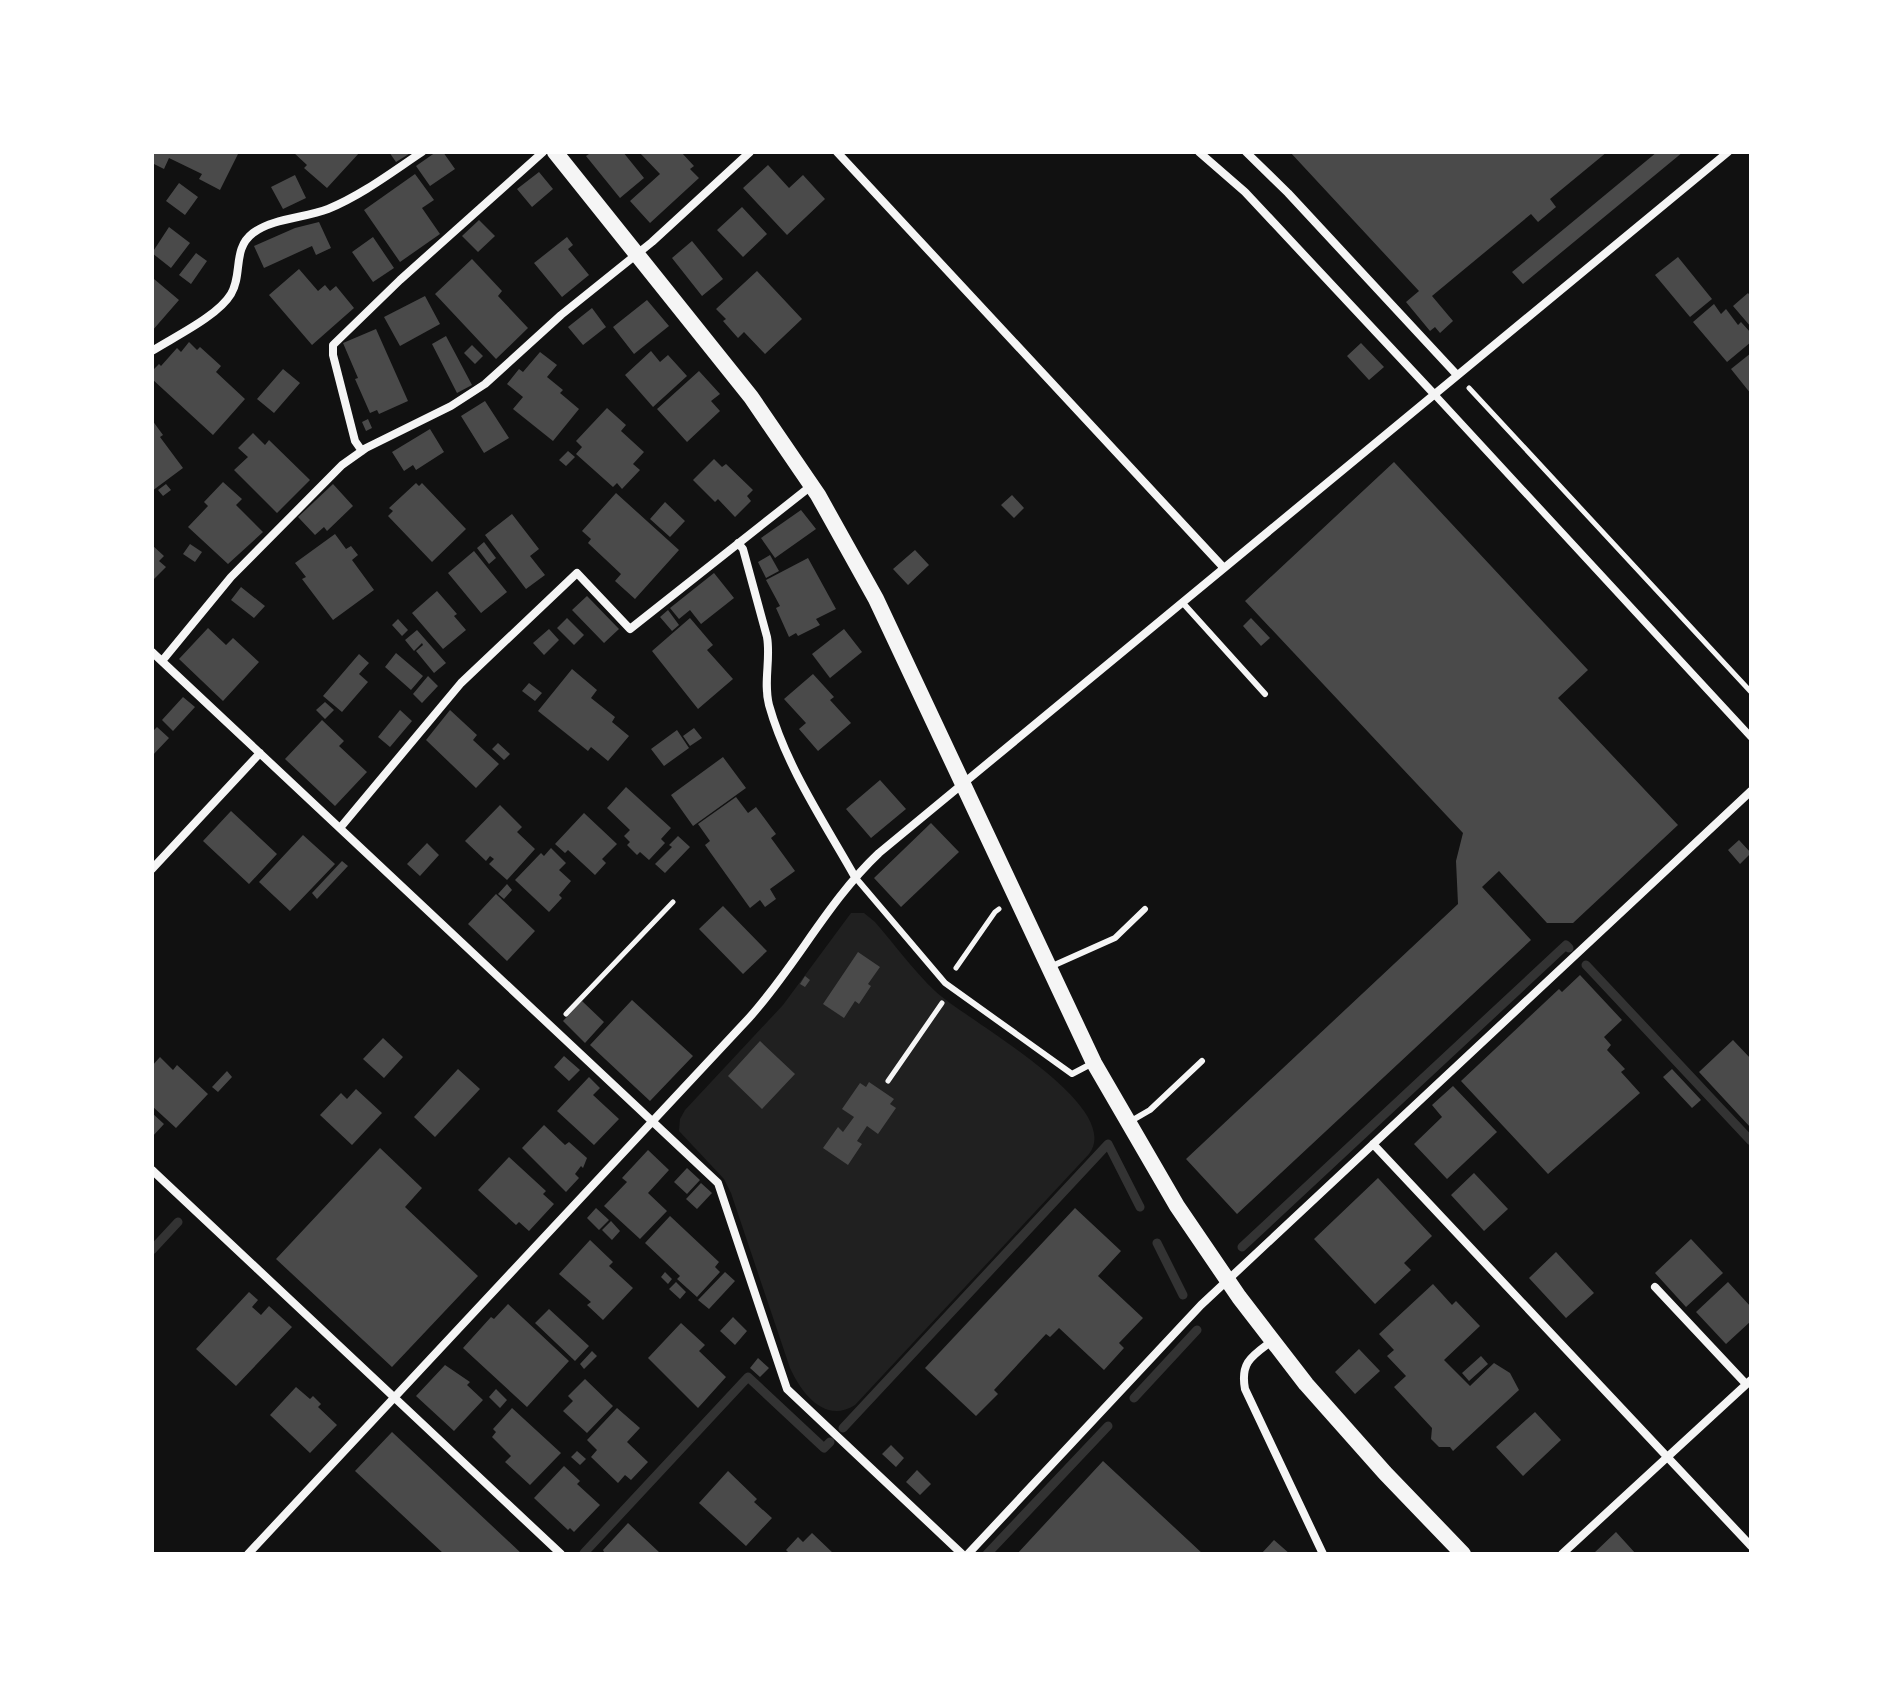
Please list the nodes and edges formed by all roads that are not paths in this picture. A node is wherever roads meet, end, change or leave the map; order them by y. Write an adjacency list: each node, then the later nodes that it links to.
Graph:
1 (422, 152): 10 (street)
2 (543, 152): 13 (street)
3 (555, 152): 9 (main road)
4 (750, 152): 9 (street)
5 (837, 152): 16 (street)
6 (1199, 152): 12 (street)
7 (1246, 152): 11 (street)
8 (1728, 152): 11 (street)
9 (637, 254): 13 (street); 14 (main road)
10 (152, 351)
11 (1457, 375): 12 (street)
12 (1434, 394): 16 (street); 21 (street)
13 (362, 451): 19 (street)
14 (812, 486): 15 (street); 23 (main road)
15 (738, 543): 25 (street); 27 (street)
16 (1223, 567): 17 (street)
17 (1182, 602): 20 (lane); 23 (street)
18 (152, 652): 19 (street)
19 (162, 661): 22 (street)
20 (1265, 694)
21 (1751, 737)
22 (260, 753): 25 (street); 26 (street)
23 (962, 782): 27 (street); 29 (main road)
24 (1751, 791): 34 (street)
25 (340, 828): 32 (street)
26 (152, 869)
27 (855, 877): 31 (lane); 32 (street)
28 (1145, 909): 29 (lane)
29 (1050, 968): 31 (main road)
30 (1202, 1061): 33 (lane)
31 (1094, 1063): 33 (main road)
32 (652, 1122): 40 (street); 45 (street)
33 (1128, 1123): 36 (main road)
34 (1373, 1144): 36 (street); 41 (street)
35 (152, 1170): 40 (street)
36 (1227, 1280): 38 (main road); 45 (street)
37 (1655, 1287): 39 (street)
38 (1272, 1341): 46 (street); 47 (main road)
39 (1749, 1382): 41 (street)
40 (394, 1397): 43 (street); 44 (street)
41 (1668, 1458): 42 (street); 48 (street)
42 (1751, 1546)
43 (248, 1554)
44 (561, 1554)
45 (965, 1554)
46 (1323, 1554)
47 (1463, 1554)
48 (1562, 1554)

